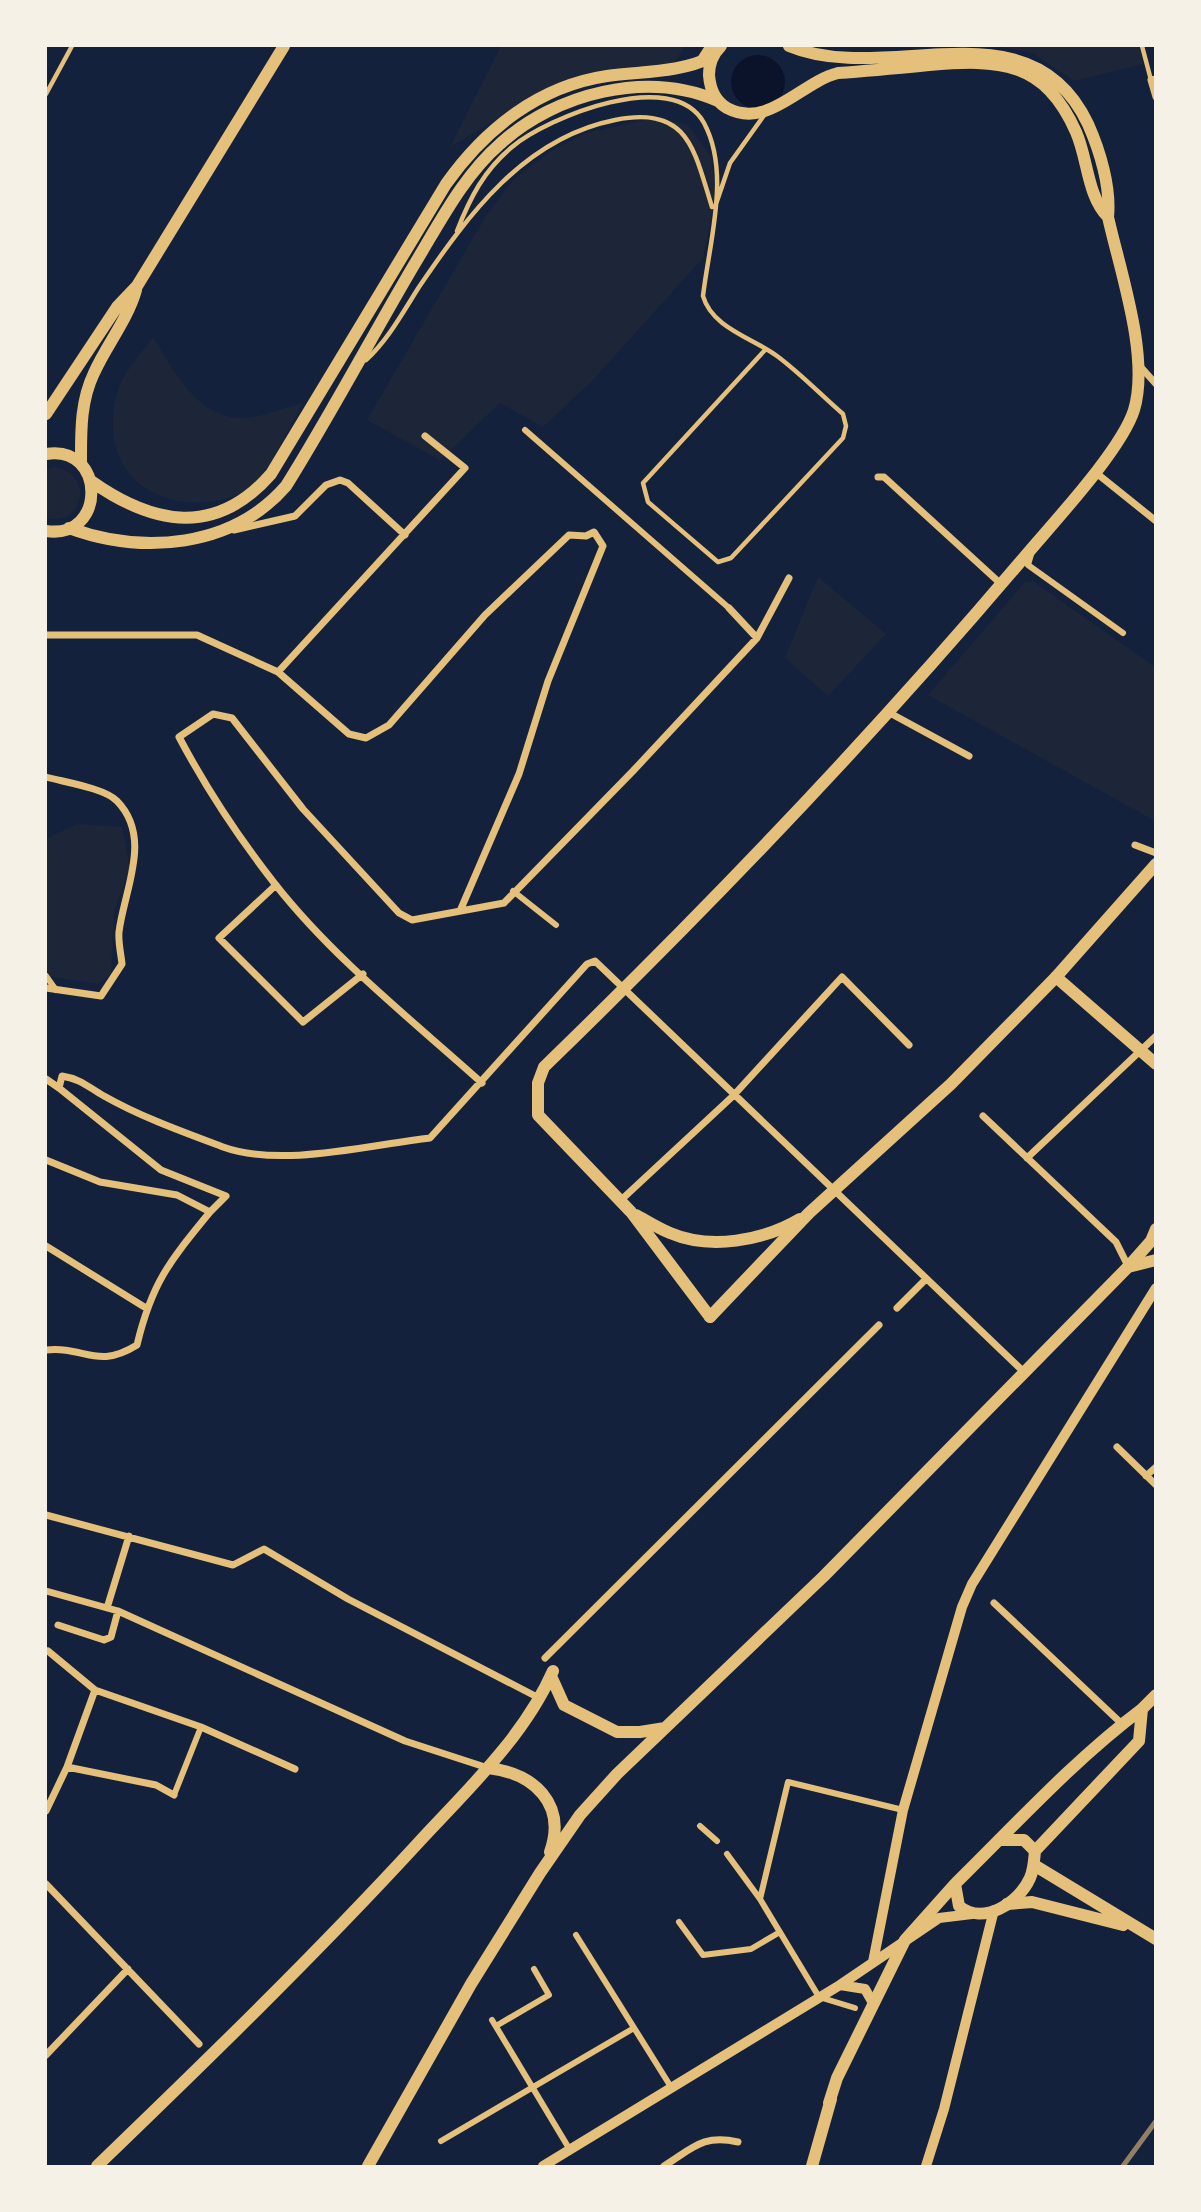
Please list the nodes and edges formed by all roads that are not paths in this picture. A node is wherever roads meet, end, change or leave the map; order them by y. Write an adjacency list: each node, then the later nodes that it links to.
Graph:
1 (72, 46): 8 (lane)
2 (284, 46): 15 (main road)
3 (721, 46): 6 (main road)
4 (1142, 46): 7 (lane)
5 (793, 47): 13 (main road)
6 (711, 51): 10 (main road); 27 (main road)
7 (1153, 79): 9 (street)
8 (46, 94)
9 (1156, 97)
10 (718, 101): 11 (main road); 18 (main road)
11 (767, 111): 12 (lane); 13 (main road)
12 (714, 211): 14 (lane); 14 (lane); 16 (lane)
13 (1108, 217): 17 (main road)
14 (457, 231): 18 (lane)
15 (137, 286): 20 (main road); 24 (main road)
16 (765, 350): 16 (lane)
17 (1138, 363): 19 (street); 25 (main road)
18 (351, 373): 31 (main road)
19 (1156, 384)
20 (46, 414)
21 (525, 430): 36 (street)
22 (425, 436): 32 (street)
23 (46, 454): 24 (main road)
24 (81, 464): 27 (main road)
25 (1094, 471): 28 (street); 33 (main road)
26 (878, 477): 35 (street)
27 (91, 481): 29 (main road)
28 (1156, 521)
29 (69, 528): 30 (main road); 31 (main road)
30 (46, 531)
31 (220, 532): 32 (street)
32 (405, 535): 40 (street)
33 (1032, 548): 35 (main road); 37 (street)
34 (789, 578): 39 (street)
35 (1001, 584): 41 (main road)
36 (729, 608): 39 (street)
37 (1123, 633)
38 (46, 636): 40 (street)
39 (757, 638): 48 (street)
40 (278, 672): 49 (street)
41 (888, 712): 42 (street); 55 (main road)
42 (969, 756)
43 (46, 777): 56 (street)
44 (1135, 845): 45 (street)
45 (1156, 853)
46 (1156, 864): 53 (main road)
47 (276, 885): 49 (street); 51 (street); 51 (street)
48 (513, 891): 49 (street); 50 (street)
49 (460, 911)
50 (556, 925)
51 (363, 974): 62 (street)
52 (46, 976): 56 (street)
53 (1056, 977): 59 (main road); 68 (main road)
54 (46, 988): 56 (street)
55 (624, 989): 62 (street); 64 (street); 69 (main road)
56 (57, 991)
57 (1156, 1036): 59 (street)
58 (909, 1045): 64 (street)
59 (1141, 1051): 60 (main road); 66 (street)
60 (1156, 1064)
61 (46, 1079): 63 (street)
62 (482, 1083): 63 (street)
63 (59, 1088): 70 (street)
64 (733, 1096): 68 (street); 69 (street)
65 (983, 1116): 66 (street)
66 (1027, 1158): 76 (street)
67 (46, 1160): 70 (street)
68 (835, 1193): 72 (main road); 77 (street)
69 (620, 1201): 71 (main road)
70 (210, 1212): 79 (street)
71 (631, 1212): 72 (main road); 72 (main road)
72 (810, 1213)
73 (1156, 1229): 76 (main road)
74 (46, 1246): 79 (street)
75 (1156, 1260): 76 (main road)
76 (1128, 1267): 83 (main road)
77 (926, 1279): 80 (street); 83 (street)
78 (1156, 1288): 109 (street)
79 (146, 1308): 82 (street)
80 (897, 1308)
81 (879, 1325): 96 (street)
82 (46, 1350)
83 (1025, 1373): 103 (main road)
84 (1117, 1447): 86 (street)
85 (1156, 1467): 86 (street)
86 (1146, 1476): 87 (street)
87 (1156, 1485)
88 (46, 1515): 89 (street)
89 (129, 1536): 92 (street); 99 (street)
90 (46, 1591): 92 (street)
91 (994, 1603): 101 (street)
92 (107, 1608): 93 (street)
93 (117, 1611): 94 (street); 106 (street)
94 (58, 1625)
95 (48, 1651): 97 (street)
96 (545, 1658)
97 (95, 1690): 102 (street); 105 (street)
98 (1156, 1695): 100 (main road)
99 (540, 1699): 103 (main road); 106 (main road)
100 (1142, 1709): 101 (main road); 104 (main road); 114 (main road)
101 (1122, 1724): 112 (main road)
102 (201, 1727): 107 (street); 108 (street)
103 (666, 1727): 117 (main road)
104 (1093, 1759)
105 (67, 1767): 108 (street); 110 (street)
106 (488, 1768): 117 (main road); 146 (main road)
107 (295, 1769)
108 (174, 1795)
109 (903, 1810): 120 (street); 125 (street)
110 (46, 1811)
111 (700, 1826): 113 (street)
112 (1000, 1840): 114 (main road); 119 (main road)
113 (717, 1841)
114 (1035, 1851): 116 (main road)
115 (727, 1854): 120 (street)
116 (1034, 1865): 121 (main road); 126 (main road)
117 (545, 1866): 147 (main road)
118 (46, 1884): 132 (street)
119 (955, 1884): 123 (main road); 130 (main road)
120 (760, 1899): 127 (street)
121 (1007, 1904): 122 (main road); 126 (main road)
122 (994, 1910): 123 (main road); 151 (street)
123 (972, 1914): 130 (street)
124 (679, 1922): 127 (street)
125 (881, 1923): 130 (street); 131 (street)
126 (1136, 1928): 129 (main road)
127 (780, 1932): 135 (street)
128 (576, 1935): 138 (street)
129 (1156, 1939)
130 (905, 1940): 131 (street); 137 (main road)
131 (873, 1962): 134 (street)
132 (128, 1969): 139 (street); 140 (street)
133 (534, 1969): 142 (street)
134 (840, 1985): 135 (street); 137 (street)
135 (819, 1997): 136 (street); 141 (street)
136 (855, 2008)
137 (867, 2024): 150 (main road)
138 (634, 2028): 141 (street); 142 (street)
139 (199, 2044)
140 (46, 2055)
141 (671, 2087): 145 (street)
142 (533, 2089): 143 (street); 145 (street)
143 (441, 2141)
144 (738, 2142): 149 (street)
145 (570, 2150): 148 (street)
146 (97, 2166)
147 (368, 2166)
148 (543, 2166)
149 (664, 2166)
150 (812, 2166)
151 (926, 2166)

